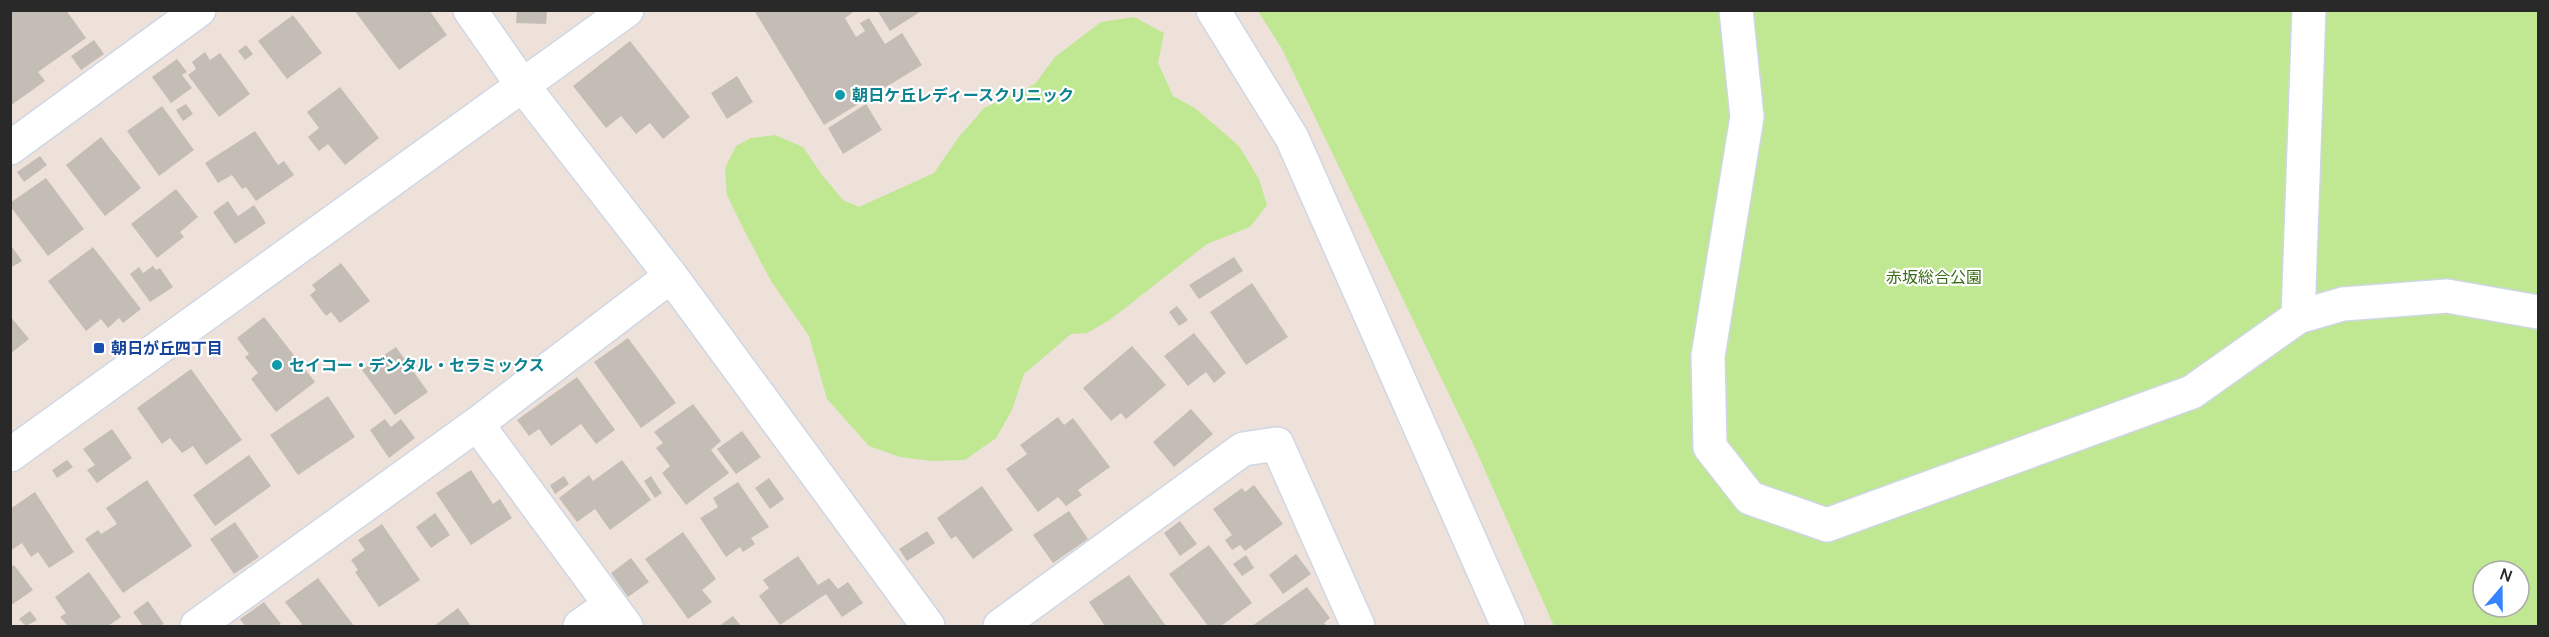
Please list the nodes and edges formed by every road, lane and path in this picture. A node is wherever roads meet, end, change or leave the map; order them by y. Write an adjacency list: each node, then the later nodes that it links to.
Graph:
1 (470, 10): 7 (street)
2 (627, 10): 7 (street)
3 (1213, 10): 20 (street)
4 (1736, 10): 11 (street)
5 (2310, 10): 11 (street)
6 (195, 12): 8 (street)
7 (523, 86): 9 (street); 13 (street)
8 (10, 148)
9 (671, 276): 12 (street); 17 (street)
10 (2538, 312): 11 (street)
11 (2298, 317)
12 (477, 424): 14 (street); 15 (street)
13 (10, 455)
14 (618, 616): 16 (street)
15 (197, 627)
16 (580, 627)
17 (928, 627)
18 (1000, 627): 19 (street)
19 (1358, 627)
20 (1508, 627)

